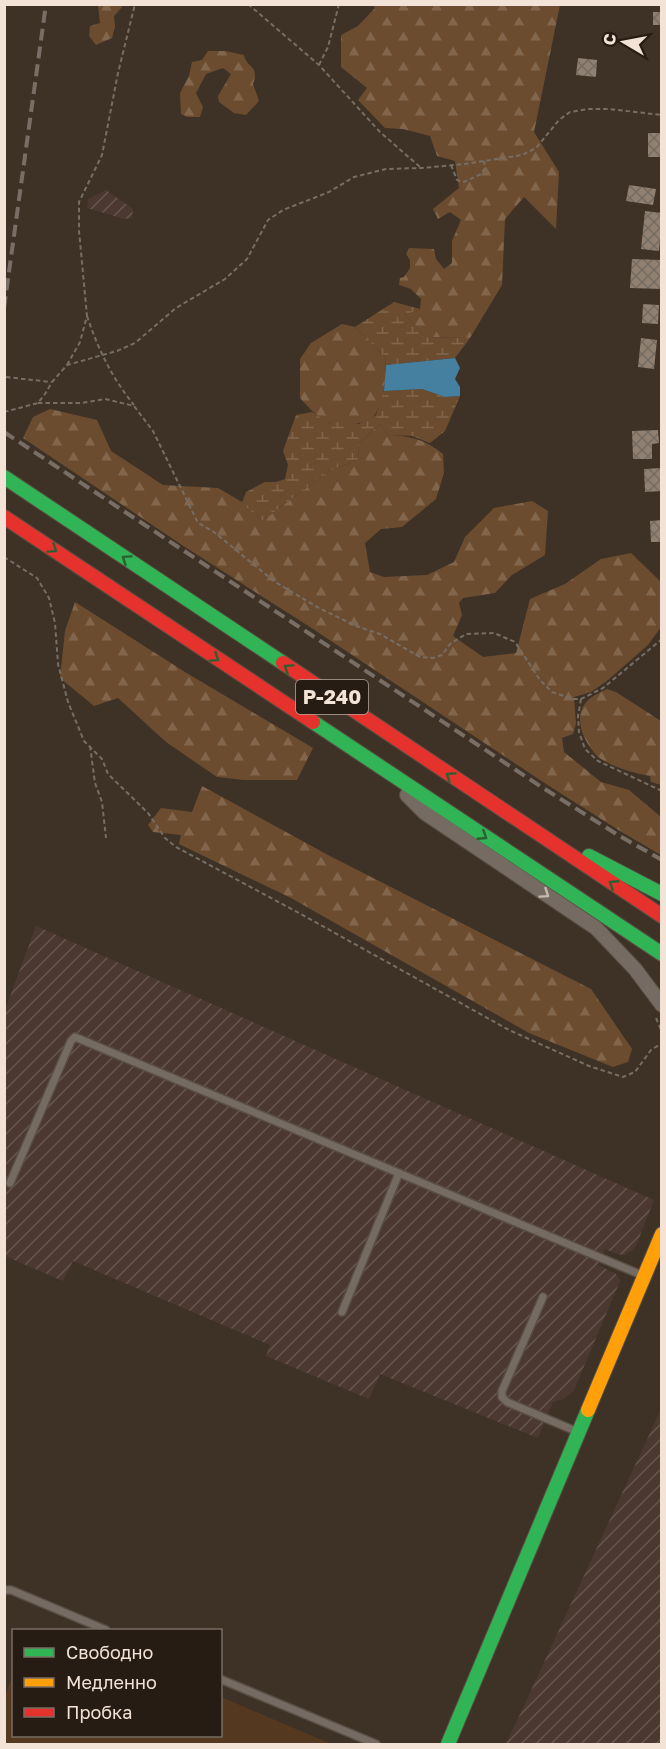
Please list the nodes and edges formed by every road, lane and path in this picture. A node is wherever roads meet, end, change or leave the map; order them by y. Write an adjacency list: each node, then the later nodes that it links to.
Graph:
1 (135, 4): 9 (path)
2 (248, 4): 4 (path)
3 (339, 4): 4 (path)
4 (319, 65): 8 (path)
5 (662, 115): 6 (path)
6 (484, 161): 7 (path); 7 (path)
7 (451, 165): 8 (path)
8 (422, 168): 10 (path)
9 (87, 316): 10 (path); 11 (path)
10 (101, 354): 11 (path); 15 (path)
11 (67, 365): 13 (path)
12 (6, 377): 13 (path)
13 (52, 382): 14 (path)
14 (38, 403): 15 (path); 16 (path)
15 (134, 406): 21 (path)
16 (4, 412)
17 (4, 477): 25 (main road, Р-240, one-way to 17)
18 (4, 517): 23 (main road, Р-240, one-way to 23)
19 (4, 557): 22 (path)
20 (662, 639): 21 (path)
21 (581, 699): 24 (path)
22 (90, 746): 26 (path); 31 (path)
23 (383, 770): 29 (main road, Р-240, one-way to 29); 30 (street, one-way to 30)
24 (662, 791)
25 (500, 810): 27 (main road); 28 (main road, Р-240, one-way to 25)
26 (106, 838)
27 (662, 894)
28 (662, 916)
29 (662, 954)
30 (660, 1000)
31 (662, 1043)
32 (399, 1173): 33 (lane); 35 (lane); 37 (lane)
33 (10, 1183)
34 (662, 1234): 35 (main road)
35 (644, 1276): 38 (main road)
36 (543, 1297): 38 (lane)
37 (342, 1312)
38 (578, 1432): 43 (main road)
39 (4, 1590): 40 (lane)
40 (104, 1629)
41 (222, 1680): 42 (lane)
42 (376, 1744)
43 (448, 1744)

